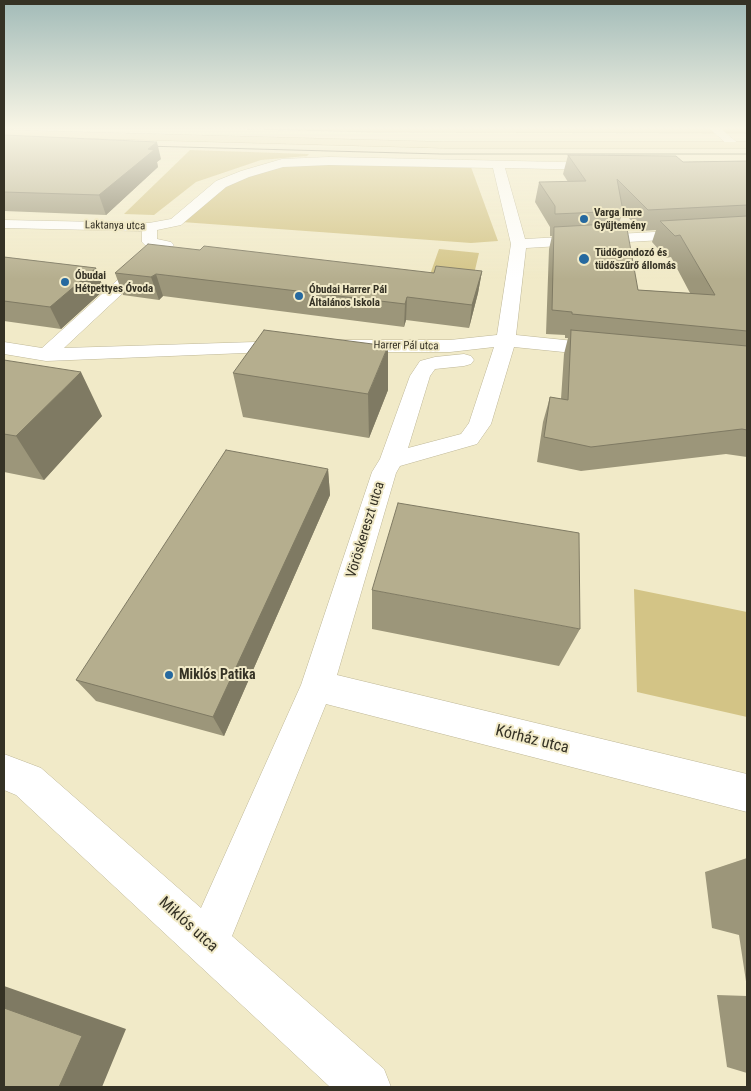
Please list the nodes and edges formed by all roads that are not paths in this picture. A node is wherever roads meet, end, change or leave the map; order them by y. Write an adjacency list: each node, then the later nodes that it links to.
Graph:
1 (236, 178): 4 (street, Laktanya utca)
2 (502, 178): 6 (street)
3 (4, 224): 4 (street, Laktanya utca)
4 (149, 227): 10 (street)
5 (746, 232): 6 (street)
6 (519, 244): 8 (street)
7 (4, 348): 10 (street, Harrer Pál utca)
8 (504, 348): 9 (street, Harrer Pál utca); 10 (street, Harrer Pál utca); 11 (street); 11 (street, Vöröskereszt utca)
9 (623, 352)
10 (46, 354)
11 (392, 460): 12 (street, Vöröskereszt utca)
12 (317, 686): 14 (street, Kórház utca); 15 (street, Vöröskereszt utca)
13 (4, 772): 15 (street, Miklós utca)
14 (747, 793)
15 (208, 942): 16 (street, Miklós utca)
16 (366, 1087)

